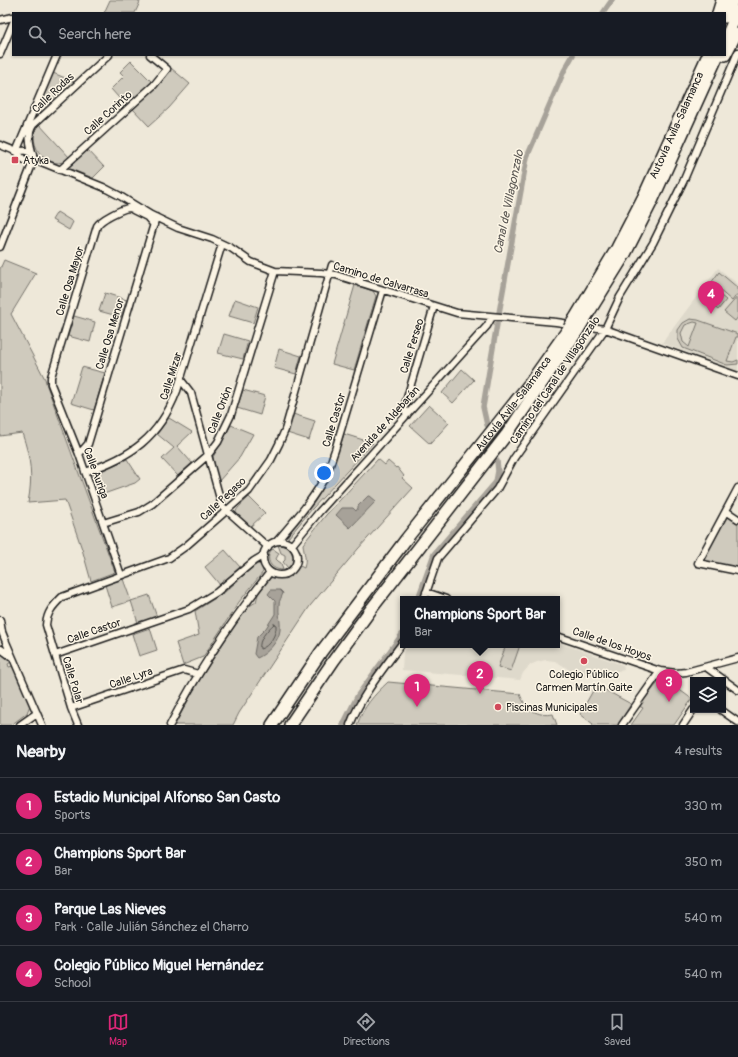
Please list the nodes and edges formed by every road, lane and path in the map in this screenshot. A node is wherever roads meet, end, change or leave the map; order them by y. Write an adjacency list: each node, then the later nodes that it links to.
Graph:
1 (722, 0): 4 (highway)
2 (732, 0): 5 (highway)
3 (738, 11): 10 (highway)
4 (718, 12)
5 (726, 15)
6 (12, 17): 7 (street)
7 (0, 20)
8 (12, 25): 13 (street)
9 (738, 30): 12 (highway)
10 (726, 38)
11 (738, 52): 42 (street, Camino del Canal de Villagonzalo)
12 (726, 53)
13 (0, 54)
14 (57, 56): 23 (street)
15 (107, 56): 23 (street, Calle Rodas)
16 (151, 56): 27 (street, Calle Corinto)
17 (703, 56): 21 (highway)
18 (708, 56): 21 (highway, Autovía Ávila-Salamanca)
19 (718, 56): 22 (highway, Autovía Ávila-Salamanca)
20 (724, 56): 22 (highway)
21 (693, 88): 41 (highway, Autovía Ávila-Salamanca)
22 (694, 109): 41 (highway, Autovía Ávila-Salamanca)
23 (28, 129): 25 (street); 26 (street, Calle Rodas)
24 (0, 145): 25 (street)
25 (18, 153): 26 (street); 26 (street)
26 (33, 159): 27 (street, Camino de Calvarrasa); 32 (street)
27 (60, 170): 28 (street, Camino de Calvarrasa)
28 (144, 212): 29 (street, Camino de Calvarrasa); 30 (street); 44 (street, Calle Osa Mayor)
29 (156, 217): 30 (street, Calle Osa Menor); 31 (street, Camino de Calvarrasa)
30 (154, 225): 47 (street, Calle Osa Menor)
31 (222, 244): 34 (street, Camino de Calvarrasa); 45 (street, Calle Mizar)
32 (0, 247)
33 (332, 265): 36 (street, Calle Pegaso)
34 (275, 271): 36 (street, Camino de Calvarrasa); 48 (street, Calle Orión)
35 (354, 272): 37 (street)
36 (330, 274): 37 (street, Camino de Calvarrasa); 51 (street, Calle Pegaso)
37 (360, 283): 38 (street, Camino de Calvarrasa)
38 (383, 290): 39 (street, Camino de Calvarrasa); 55 (street, Calle Castor)
39 (434, 306): 40 (street, Camino de Calvarrasa); 46 (street, Calle Perseo)
40 (492, 317): 42 (street, Camino de Calvarrasa); 46 (street, Avenida de Aldebarán)
41 (577, 324): 87 (highway, Autovía Ávila-Salamanca); 88 (highway, Autovía Ávila-Salamanca)
42 (604, 328): 43 (street, Camino de Calvarrasa); 62 (street, Camino del Canal de Villagonzalo)
43 (738, 376)
44 (51, 377): 47 (street, Calle Auriga)
45 (181, 380): 48 (street); 49 (street, Calle Mizar)
46 (407, 414): 56 (street, Avenida de Aldebarán)
47 (79, 454): 49 (street, Calle Auriga)
48 (208, 455): 51 (street); 54 (street, Calle Orión)
49 (85, 472): 54 (street, Calle Auriga)
50 (738, 488): 52 (street)
51 (227, 511): 57 (street); 61 (street, Calle Pegaso)
52 (726, 511): 53 (street); 59 (street)
53 (738, 519)
54 (103, 523): 61 (street, Calle Auriga)
55 (277, 541): 56 (street); 57 (street)
56 (292, 545): 60 (street)
57 (268, 547): 58 (street)
58 (264, 555): 60 (street); 71 (street, Calle Castor)
59 (738, 571)
60 (270, 572): 76 (street)
61 (121, 575): 65 (street, Calle Pegaso)
62 (426, 592): 63 (street, Camino del Canal de Villagonzalo); 64 (street)
63 (425, 596)
64 (437, 596)
65 (47, 616): 71 (street, Calle Polar)
66 (0, 620): 68 (street)
67 (560, 637): 75 (street, Calle de los Hoyos)
68 (4, 639): 70 (street); 72 (street)
69 (400, 646): 89 (street)
70 (0, 649): 72 (street)
71 (55, 655): 78 (street, Calle Polar)
72 (14, 658): 79 (street)
73 (738, 658): 74 (street, Calle de los Hoyos)
74 (709, 668): 75 (street, Calle de los Hoyos); 77 (street)
75 (660, 671): 90 (street)
76 (198, 674): 78 (street, Calle Lyra); 86 (street)
77 (738, 690)
78 (71, 708): 85 (street, Calle Polar)
79 (37, 713): 83 (street); 84 (street)
80 (691, 713): 91 (street)
81 (725, 713): 82 (street)
82 (738, 722)
83 (20, 725)
84 (42, 725)
85 (78, 725)
86 (170, 725)
87 (272, 725)
88 (290, 725)
89 (350, 725)
90 (622, 725)
91 (683, 725)

